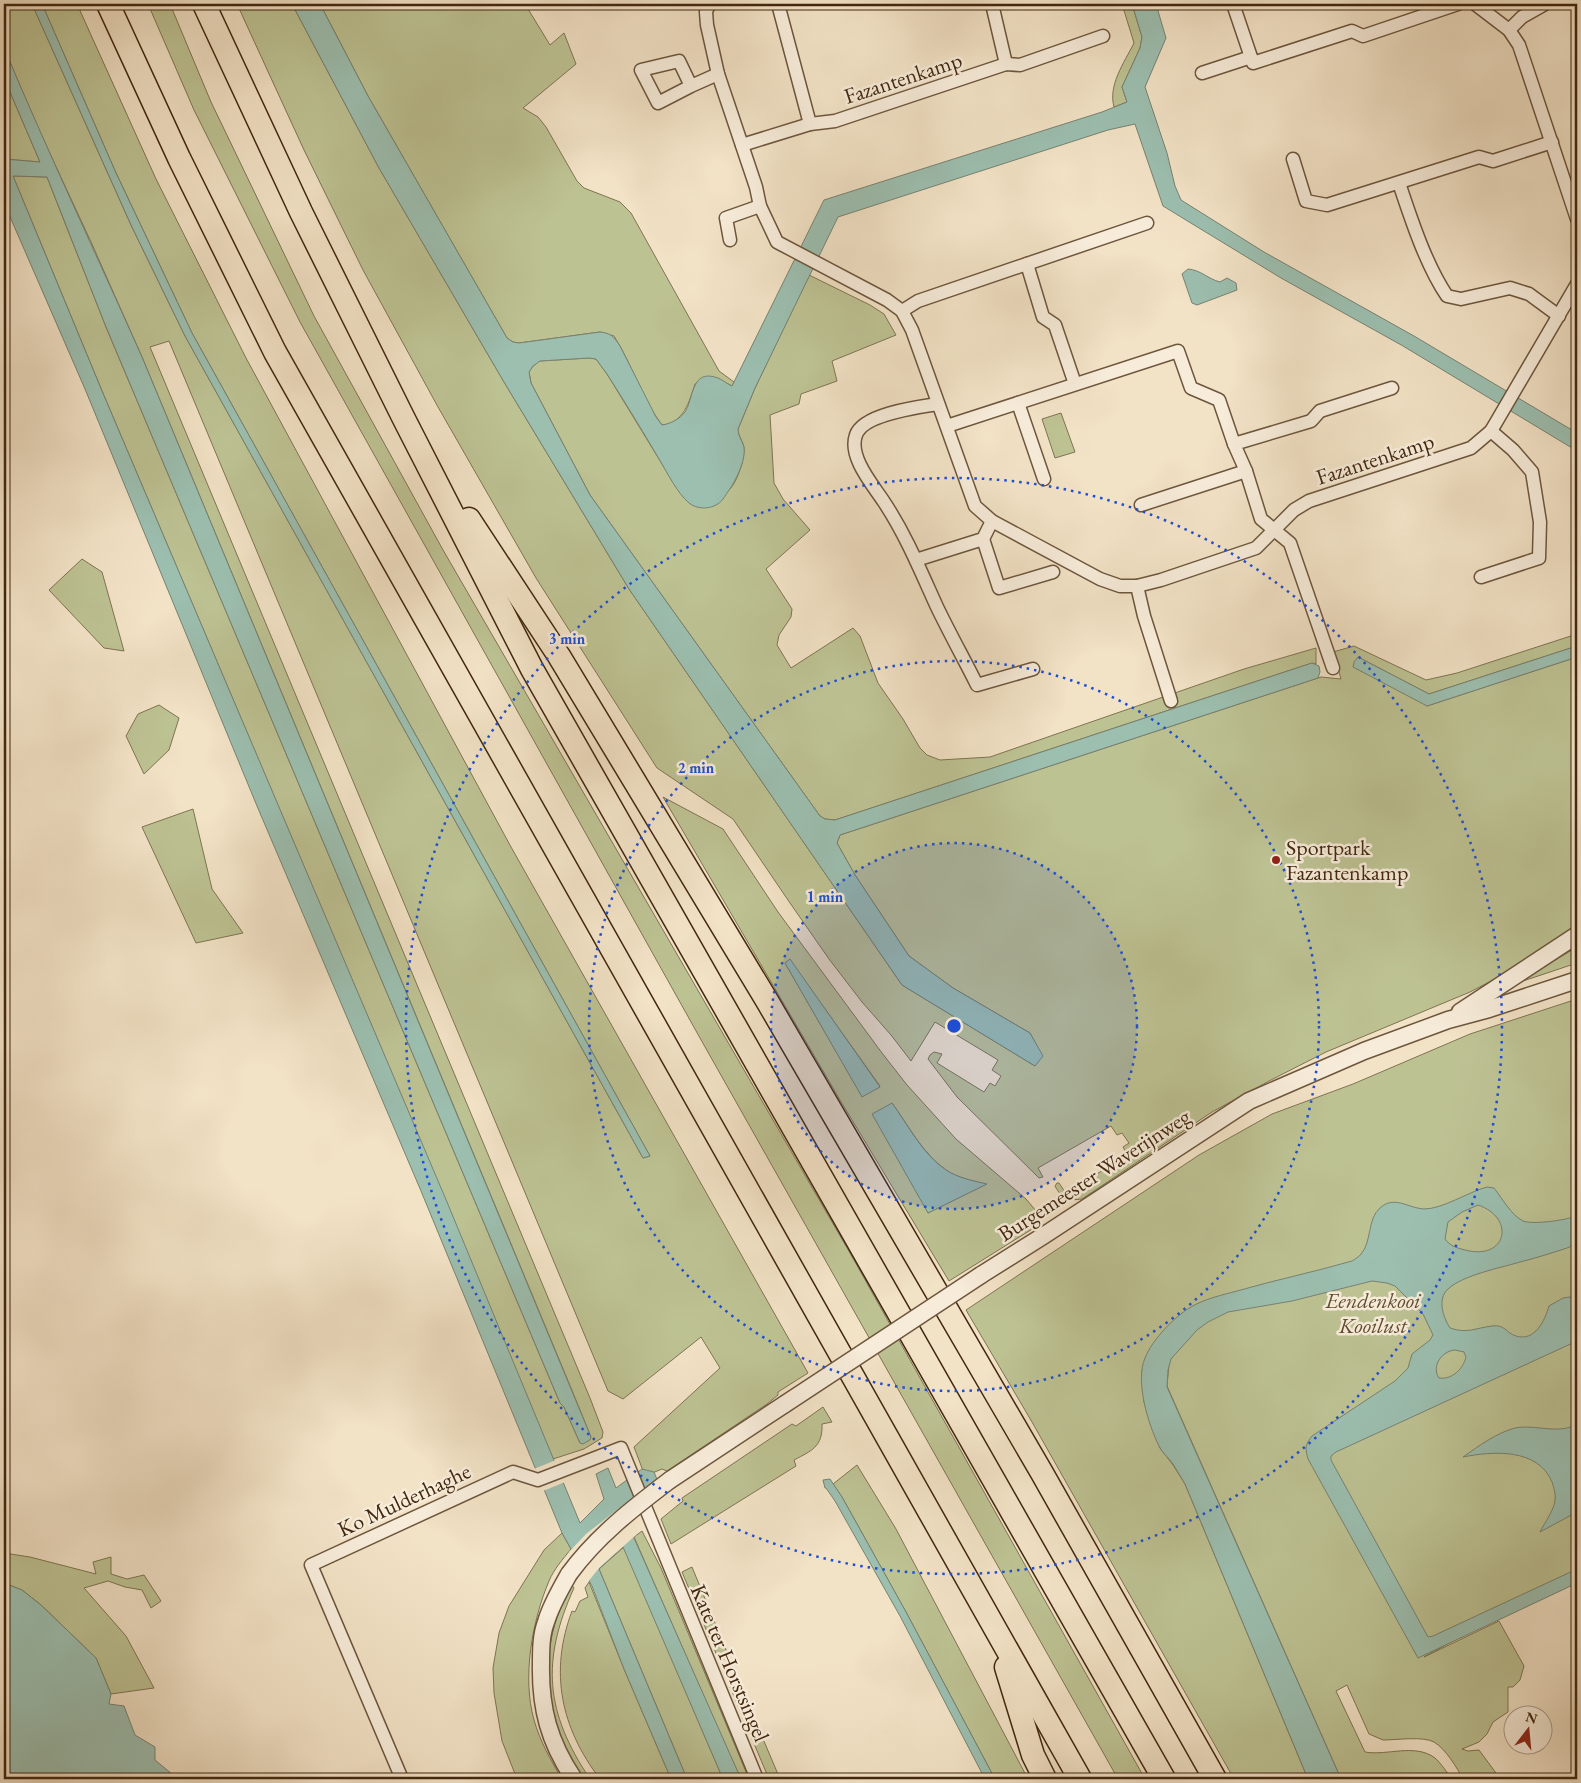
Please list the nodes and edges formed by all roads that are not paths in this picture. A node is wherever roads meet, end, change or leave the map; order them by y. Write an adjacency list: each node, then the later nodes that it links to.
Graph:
1 (108, 4): 56 (highway)
2 (204, 4): 35 (highway)
3 (709, 4): 15 (street, Fazantenkamp)
4 (778, 4): 17 (street)
5 (992, 4): 13 (street)
6 (1233, 4): 12 (street)
7 (1458, 4): 12 (street)
8 (1475, 4): 10 (street)
9 (1545, 4): 10 (street)
10 (1509, 30): 18 (street)
11 (1103, 36): 13 (street, Fazantenkamp)
12 (1251, 57): 14 (street)
13 (1006, 64): 17 (street, Fazantenkamp)
14 (1202, 73)
15 (718, 74): 16 (street); 19 (street, Fazantenkamp)
16 (691, 86)
17 (810, 124): 19 (street, Fazantenkamp)
18 (1552, 142): 21 (street); 22 (street)
19 (742, 144): 23 (street, Fazantenkamp)
20 (1293, 159): 21 (street)
21 (1398, 183): 30 (street)
22 (1572, 184): 24 (street)
23 (760, 206): 26 (street); 29 (street, Fazantenkamp)
24 (1577, 219)
25 (1148, 223): 27 (street)
26 (730, 240)
27 (1027, 264): 29 (street); 31 (street)
28 (1577, 284): 30 (street, Fazantenkamp)
29 (902, 311): 34 (street, Fazantenkamp)
30 (1559, 316): 37 (street, Fazantenkamp)
31 (1075, 384): 33 (street); 38 (street)
32 (1392, 388): 38 (street)
33 (1018, 403): 36 (street); 40 (street)
34 (938, 404): 36 (street, Fazantenkamp); 45 (street)
35 (404, 419): 62 (highway); 63 (highway)
36 (947, 426): 42 (street, Fazantenkamp)
37 (1491, 431): 43 (street, Fazantenkamp); 47 (street)
38 (1234, 444): 39 (street)
39 (1246, 470): 41 (street); 43 (street)
40 (1044, 479)
41 (1141, 505)
42 (992, 521): 44 (street); 48 (street, Fazantenkamp)
43 (1274, 530): 48 (street, Fazantenkamp); 49 (street)
44 (983, 539): 45 (street); 46 (street)
45 (916, 560): 50 (street)
46 (1053, 572)
47 (1481, 577)
48 (1137, 586): 51 (street)
49 (1333, 668)
50 (1033, 669)
51 (1171, 701)
52 (1577, 935): 54 (street, Burgemeester Waverijnweg)
53 (1577, 980): 54 (street, Burgemeester Waverijnweg)
54 (1448, 1020): 58 (street, Burgemeester Waverijnweg, bridge)
55 (513, 1472): 57 (street, Ko Mulderhaghe); 59 (street, Kate ter Horstsingel)
56 (992, 1622): 60 (highway); 61 (highway)
57 (402, 1779)
58 (574, 1779)
59 (757, 1779)
60 (1045, 1779)
61 (1080, 1779)
62 (1164, 1779)
63 (1214, 1779)

